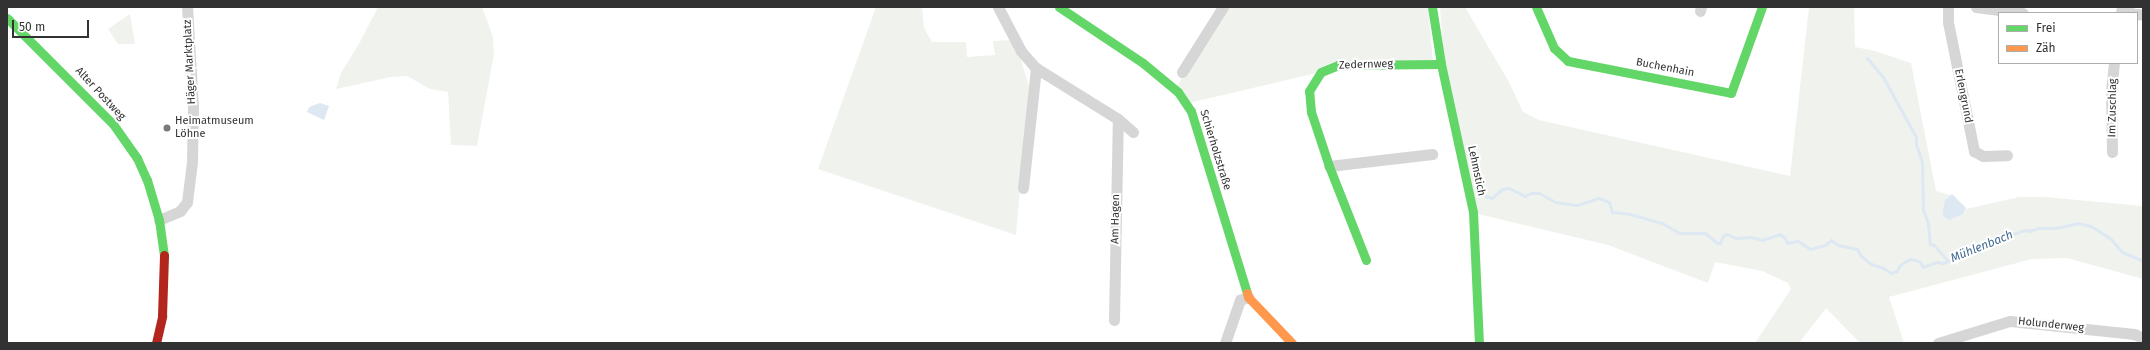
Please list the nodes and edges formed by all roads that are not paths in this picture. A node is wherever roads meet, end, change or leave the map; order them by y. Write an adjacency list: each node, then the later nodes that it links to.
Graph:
1 (187, 7): 24 (street, Häger Marktplatz)
2 (998, 7): 15 (street)
3 (1059, 7): 26 (street, Schierholzstraße)
4 (1223, 7): 16 (street)
5 (1432, 7): 13 (street, Lehmstich)
6 (1536, 7): 7 (street, Buchenhain)
7 (1762, 7)
8 (1948, 7): 21 (street, Erlengrund)
9 (1976, 7): 10 (street)
10 (1980, 7): 11 (street)
11 (2016, 12)
12 (7, 18): 24 (street, Alter Postweg)
13 (1441, 64): 22 (street, Zedernweg); 32 (street, Lehmstich)
14 (2114, 64): 19 (street, Im Zuschlag)
15 (1036, 68): 17 (street); 23 (street)
16 (1182, 72)
17 (1118, 119): 18 (street); 27 (street, Am Hagen)
18 (1133, 132)
19 (2112, 152)
20 (1432, 154): 22 (street)
21 (2007, 155)
22 (1329, 166): 25 (street, Zedernweg)
23 (1023, 188)
24 (159, 220): 29 (street, Alter Postweg)
25 (1366, 260)
26 (1248, 297): 30 (street); 31 (street, Schierholzstraße)
27 (1114, 320)
28 (2143, 338): 33 (street, Holunderweg)
29 (156, 343)
30 (1225, 343)
31 (1292, 343)
32 (1478, 343)
33 (1938, 343)

